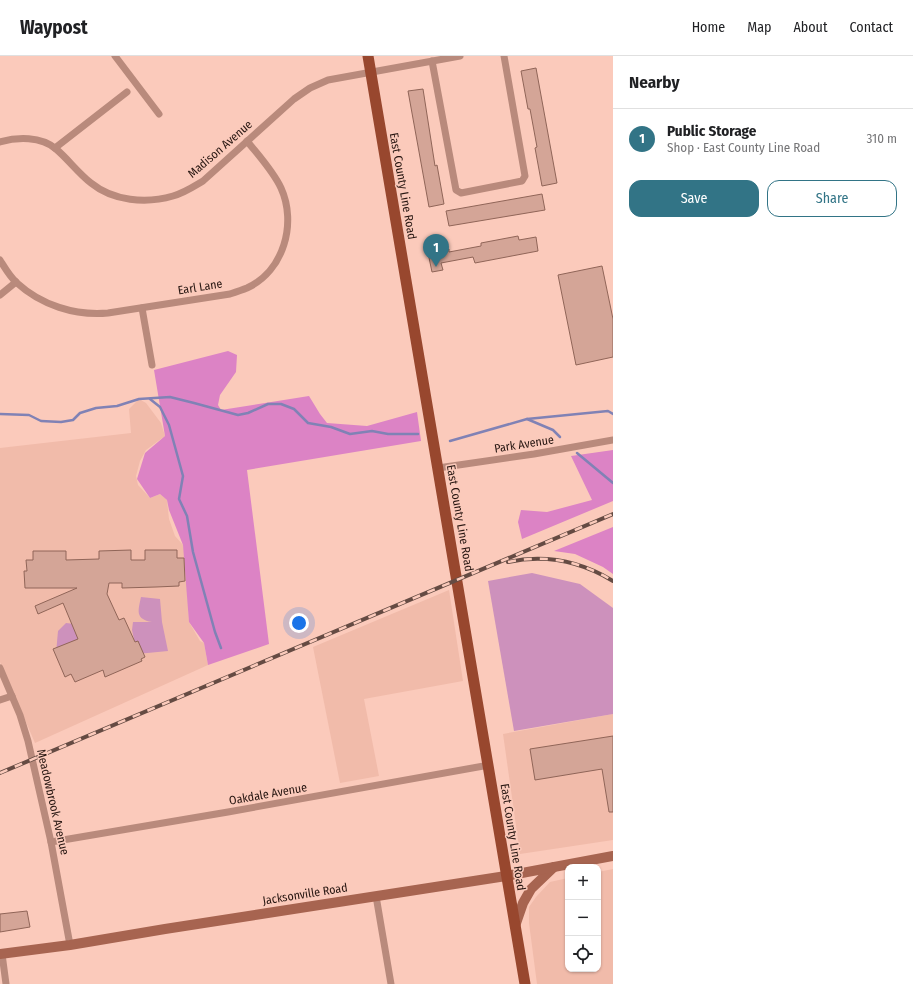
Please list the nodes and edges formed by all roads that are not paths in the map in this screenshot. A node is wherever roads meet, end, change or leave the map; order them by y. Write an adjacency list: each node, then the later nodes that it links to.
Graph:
1 (115, 56): 8 (street)
2 (368, 56): 6 (main road, East County Line Road)
3 (460, 56): 5 (street, Madison Avenue)
4 (504, 56): 5 (street)
5 (432, 61): 6 (street, Madison Avenue)
6 (371, 72): 9 (street, Madison Avenue); 18 (main road, East County Line Road)
7 (127, 92): 11 (street)
8 (159, 114)
9 (247, 141): 11 (street, Madison Avenue); 15 (street, Earl Lane)
10 (0, 142): 11 (street, Madison Avenue)
11 (55, 148)
12 (0, 260): 13 (street, Earl Lane)
13 (16, 282): 14 (street); 15 (street, Earl Lane)
14 (0, 295)
15 (142, 308): 16 (street)
16 (152, 365)
17 (613, 440): 18 (street, Park Avenue)
18 (438, 468): 22 (main road, East County Line Road)
19 (0, 668): 20 (street, Meadowbrook Avenue)
20 (12, 696): 21 (street); 23 (street, Meadowbrook Avenue)
21 (0, 700)
22 (488, 765): 23 (street, Oakdale Avenue); 26 (main road, East County Line Road)
23 (51, 842): 29 (street, Meadowbrook Avenue)
24 (613, 856): 25 (main road, Jacksonville Road)
25 (555, 866): 26 (main road, Jacksonville Road); 28 (main road)
26 (506, 876): 27 (main road, Jacksonville Road); 28 (main road, East County Line Road)
27 (376, 896): 29 (main road, Jacksonville Road); 32 (street)
28 (515, 926): 33 (main road, East County Line Road)
29 (70, 945): 30 (main road, Jacksonville Road)
30 (1, 954): 31 (street)
31 (6, 984)
32 (391, 984)
33 (525, 984)

